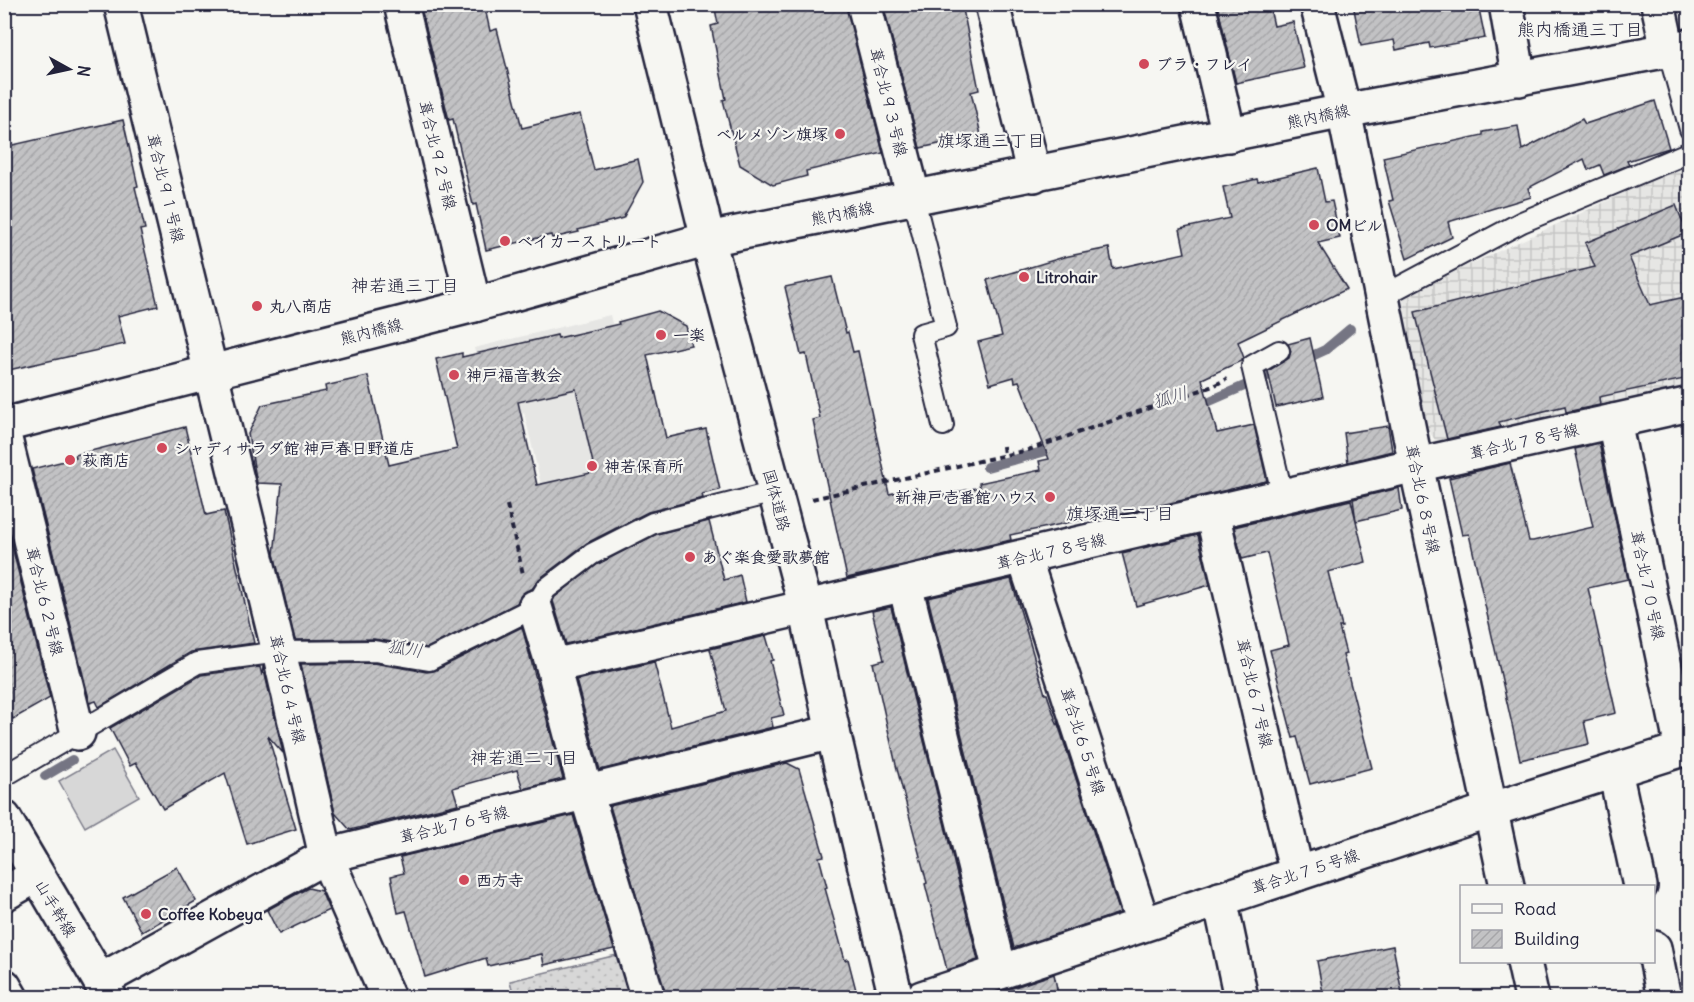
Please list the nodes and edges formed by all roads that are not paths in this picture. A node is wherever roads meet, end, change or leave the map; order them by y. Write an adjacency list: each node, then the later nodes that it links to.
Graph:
1 (122, 4): 22 (street, 葺合北９１号線)
2 (401, 4): 20 (street, 葺合北９２号線)
3 (650, 4): 18 (street, 国体道路)
4 (864, 4): 17 (street, 葺合北９３号線)
5 (992, 4): 16 (street)
6 (1198, 4): 14 (street)
7 (1317, 4): 12 (street, 葺合北６８号線)
8 (1506, 4): 11 (street)
9 (1658, 4): 10 (street)
10 (1679, 48): 11 (street, 熊内橋線); 13 (lane)
11 (1519, 79): 12 (street, 熊内橋線)
12 (1344, 111): 14 (street, 熊内橋線); 19 (street, 葺合北６８号線)
13 (1689, 129)
14 (1229, 135): 16 (street, 熊内橋線)
15 (1689, 152): 19 (lane)
16 (1034, 175): 17 (street, 熊内橋線)
17 (914, 199): 18 (street, 熊内橋線); 26 (lane)
18 (708, 239): 20 (street, 熊内橋線); 30 (street, 国体道路)
19 (1381, 297): 28 (street, 葺合北６８号線)
20 (474, 305): 22 (street, 熊内橋線)
21 (1279, 351): 29 (lane)
22 (210, 372): 25 (street, 熊内橋線); 36 (street, 葺合北６４号線)
23 (1689, 404): 24 (street, 葺合北７８号線)
24 (1614, 421): 28 (street, 葺合北７８号線); 40 (street, 葺合北７０号線)
25 (4, 424)
26 (943, 425)
27 (4, 435): 39 (street, 葺合北６２号線)
28 (1416, 465): 29 (street, 葺合北７８号線); 44 (street, 葺合北６８号線)
29 (1283, 497): 31 (street, 葺合北７８号線)
30 (777, 499): 34 (lane); 35 (street, 国体道路)
31 (1212, 513): 32 (street, 葺合北７８号線); 47 (street, 葺合北６７号線)
32 (1024, 557): 33 (street, 葺合北７８号線); 53 (street, 葺合北６５号線)
33 (905, 585): 35 (street, 葺合北７８号線); 56 (street)
34 (535, 607): 36 (lane); 37 (street)
35 (806, 608): 37 (street, 葺合北７８号線); 38 (street, 国体道路)
36 (279, 652): 39 (lane); 46 (street, 葺合北６４号線)
37 (553, 666): 43 (street)
38 (833, 732): 43 (street, 葺合北７６号線); 62 (street, 国体道路)
39 (78, 733): 42 (lane)
40 (1686, 748): 41 (street, 葺合北７５号線)
41 (1615, 771): 44 (street, 葺合北７５号線); 50 (street)
42 (4, 776)
43 (586, 792): 46 (street, 葺合北７６号線); 61 (street)
44 (1490, 810): 47 (street, 葺合北７５号線); 49 (street, 葺合北６８号線)
45 (4, 818): 48 (street, 山手幹線)
46 (326, 856): 58 (street, 葺合北７６号線); 60 (street, 葺合北６４号線)
47 (1297, 874): 52 (street, 葺合北７５号線)
48 (37, 875): 51 (street); 58 (street, 山手幹線)
49 (1507, 885)
50 (1640, 885)
51 (4, 894)
52 (1220, 899): 53 (street, 葺合北７５号線); 64 (street)
53 (1143, 924): 56 (street, 葺合北７５号線)
54 (1655, 957): 66 (street)
55 (1524, 963): 65 (street)
56 (1000, 971): 63 (street, 葺合北７５号線)
57 (4, 986): 59 (street)
58 (105, 989)
59 (11, 998)
60 (388, 998)
61 (648, 998)
62 (896, 998)
63 (922, 998)
64 (1241, 998)
65 (1532, 998)
66 (1664, 998)

